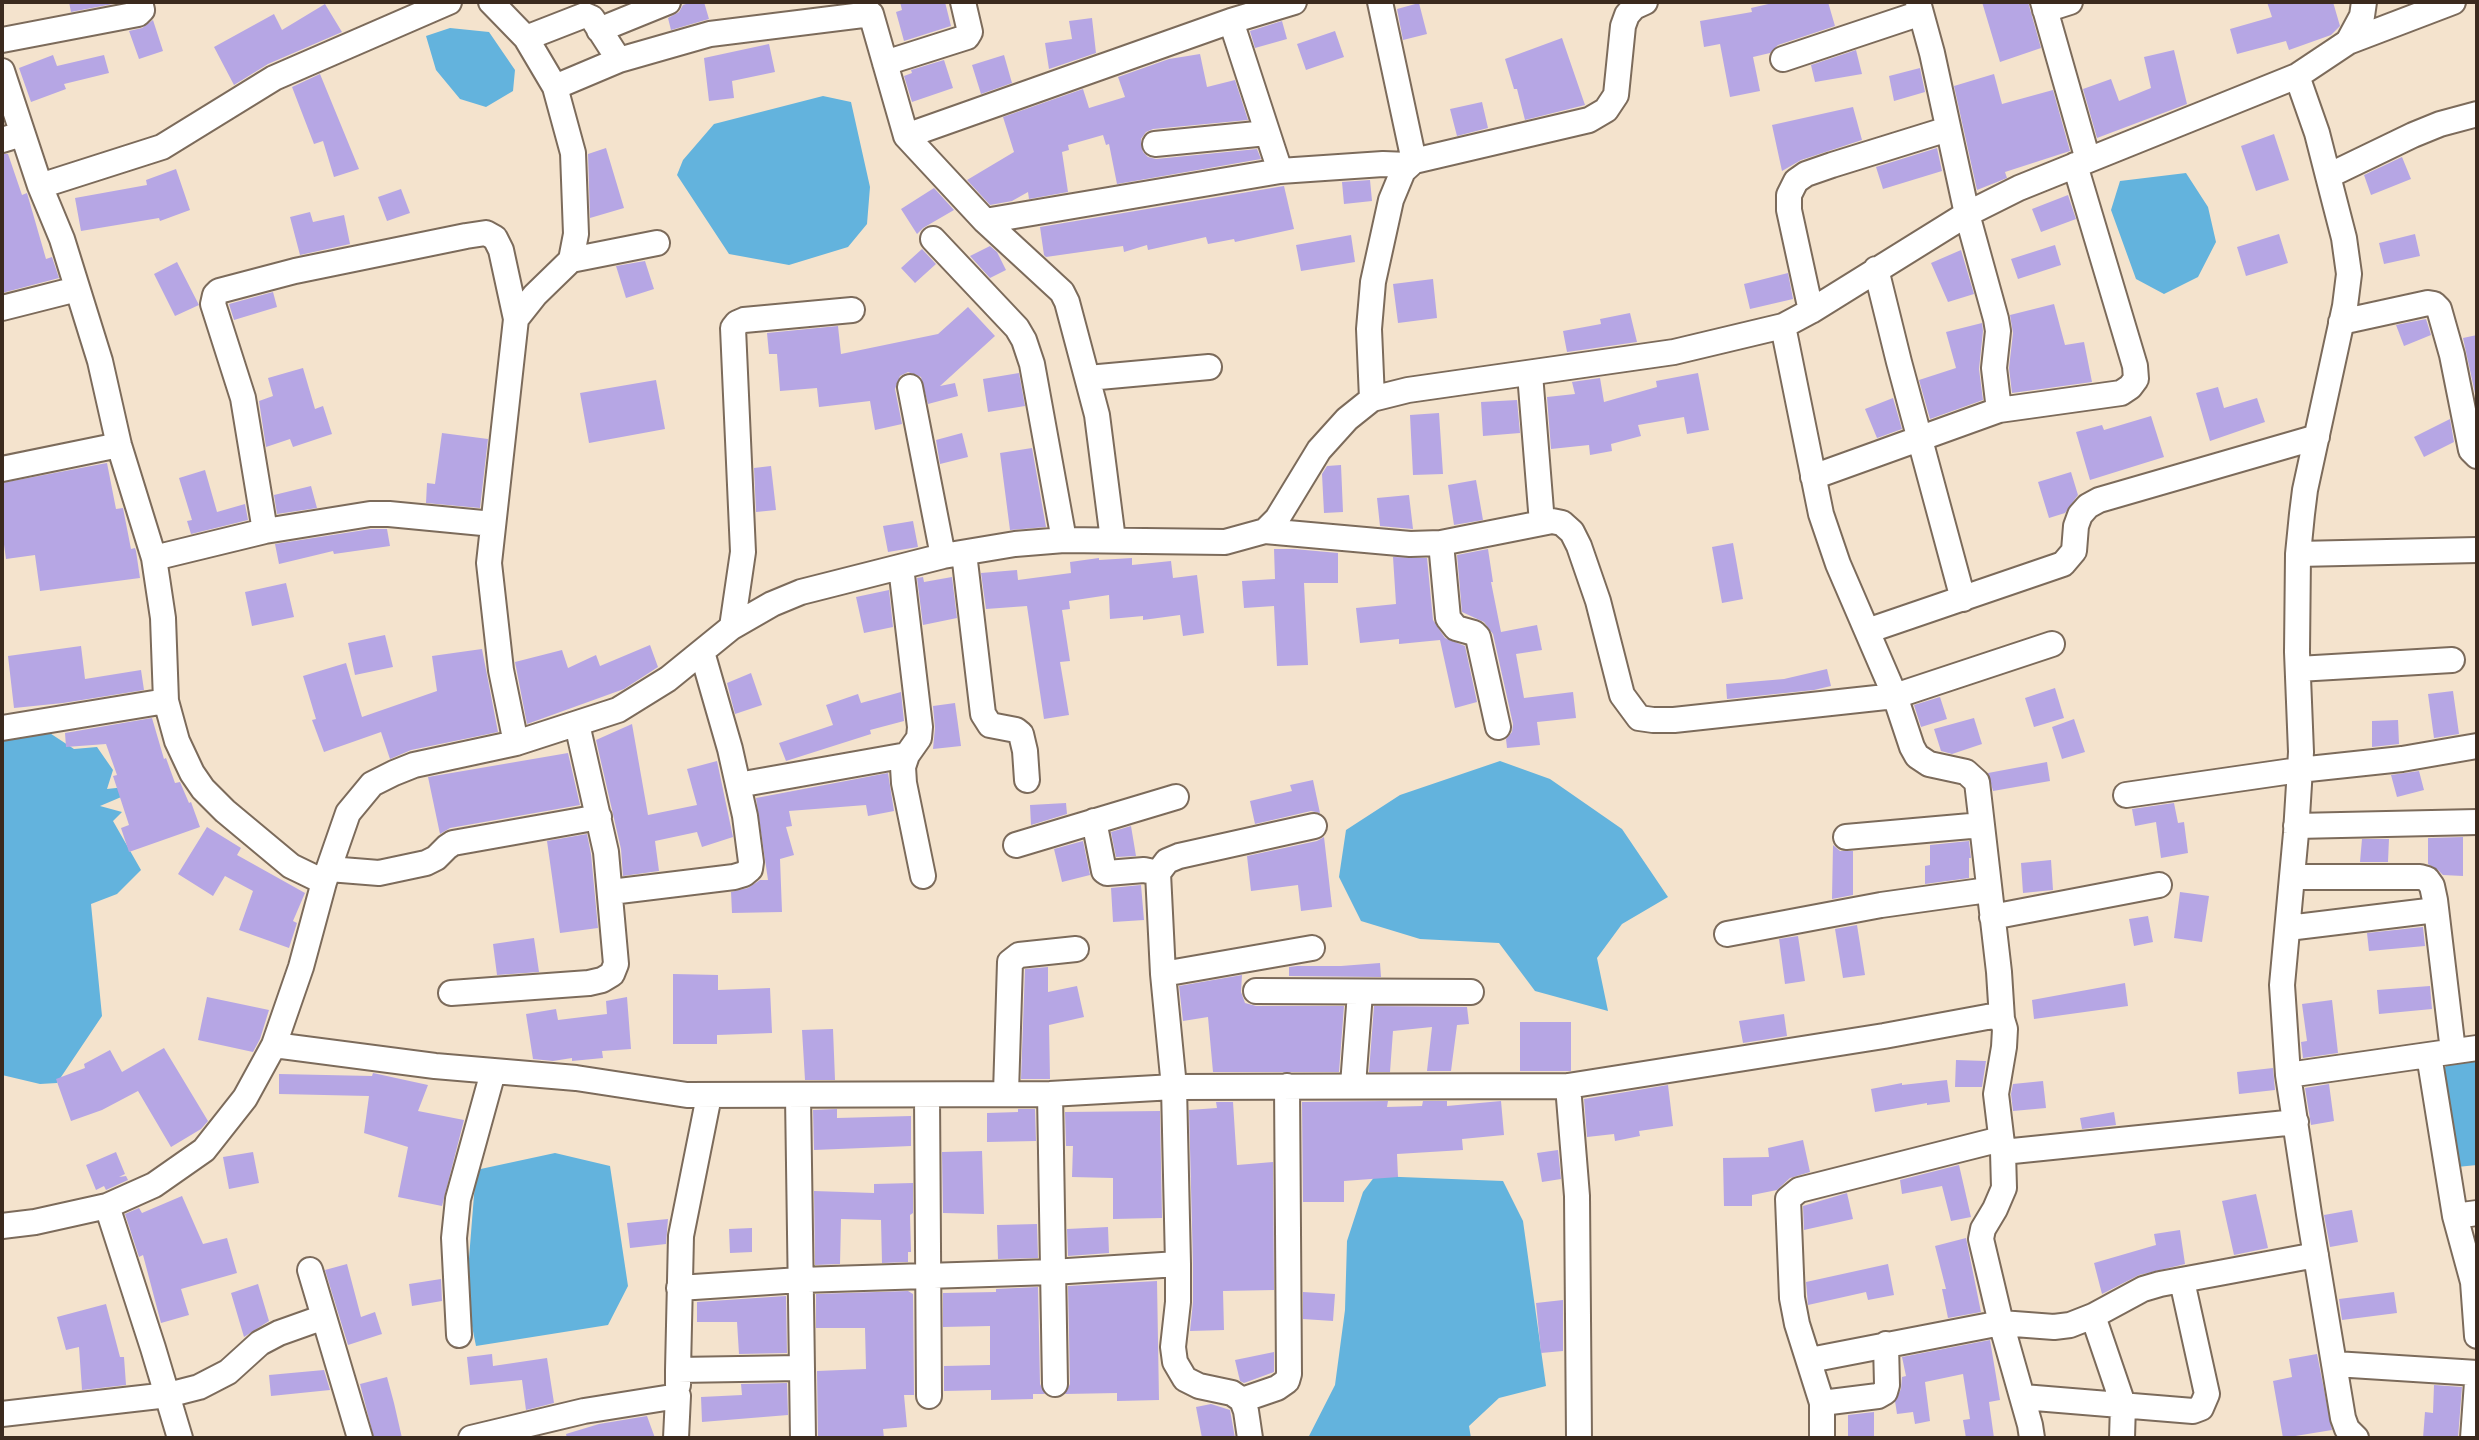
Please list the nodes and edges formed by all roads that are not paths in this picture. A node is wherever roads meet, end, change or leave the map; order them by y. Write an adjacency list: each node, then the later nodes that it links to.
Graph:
1 (140, 2): 17 (street)
2 (449, 2): 35 (street)
3 (491, 2): 16 (street)
4 (668, 2): 15 (street)
5 (963, 2): 21 (street)
6 (1294, 2): 14 (street)
7 (1380, 2): 31 (street)
8 (1645, 2): 31 (street)
9 (2070, 2): 12 (street)
10 (2364, 2): 18 (street)
11 (2453, 2): 18 (street)
12 (2044, 6): 32 (street)
13 (1919, 7): 19 (street); 26 (street)
14 (1231, 21): 27 (street); 28 (street)
15 (600, 30): 16 (street); 20 (street)
16 (526, 38): 24 (street)
17 (2, 40)
18 (2348, 42): 23 (street)
19 (1783, 59)
20 (619, 60): 21 (street); 24 (street)
21 (885, 63): 28 (street)
22 (2, 71): 29 (street)
23 (2297, 76): 32 (street); 34 (street)
24 (555, 87): 40 (street)
25 (2477, 114): 34 (street)
26 (1948, 129): 36 (street); 45 (street)
27 (1267, 133): 30 (street); 33 (street)
28 (906, 136): 37 (street)
29 (12, 137): 35 (street)
30 (1155, 144)
31 (1411, 163): 33 (street); 53 (street)
32 (2082, 163): 36 (street); 54 (street)
33 (1280, 171): 37 (street)
34 (2328, 176): 47 (street)
35 (40, 186): 42 (street)
36 (1967, 214): 41 (street); 54 (street)
37 (985, 221): 51 (street)
38 (933, 239): 65 (street)
39 (657, 243): 40 (street)
40 (571, 260): 46 (street)
41 (1876, 269): 45 (street); 56 (street)
42 (78, 289): 43 (street); 57 (street)
43 (2, 308)
44 (852, 310): 74 (street)
45 (1811, 311): 48 (street)
46 (516, 320): 62 (street); 63 (street)
47 (2341, 322): 55 (street); 58 (street)
48 (1783, 326): 50 (street); 60 (street)
49 (1209, 367): 51 (street)
50 (1530, 374): 53 (street); 61 (street)
51 (1088, 378): 66 (street)
52 (910, 387): 69 (street)
53 (1371, 399): 64 (street)
54 (1998, 410): 56 (street)
55 (2317, 436): 70 (street); 73 (street)
56 (1920, 438): 60 (street); 73 (street)
57 (119, 445): 59 (street); 71 (street)
58 (2477, 456)
59 (2, 469)
60 (1813, 477): 75 (street)
61 (1542, 523): 67 (street); 80 (street)
62 (493, 524): 63 (street); 85 (street)
63 (265, 531): 71 (street)
64 (1265, 531): 66 (street); 67 (street)
65 (1064, 540): 66 (street); 69 (street)
66 (1114, 540)
67 (1441, 543): 83 (street)
68 (2477, 550): 70 (street)
69 (954, 554): 72 (street); 89 (street)
70 (2298, 554): 79 (street)
71 (154, 558): 81 (street)
72 (901, 566): 74 (street); 87 (street)
73 (1963, 599): 75 (street)
74 (732, 628): 77 (street)
75 (1867, 631): 80 (street)
76 (2052, 644): 80 (street)
77 (702, 652): 82 (street); 90 (street)
78 (2452, 660): 79 (street)
79 (2298, 669): 88 (street)
80 (1895, 696): 96 (street)
81 (166, 701): 84 (street); 102 (street)
82 (577, 724): 85 (street); 93 (street)
83 (1498, 726)
84 (2, 728)
85 (516, 743): 102 (street)
86 (2477, 746): 88 (street)
87 (907, 755): 90 (street); 103 (street)
88 (2300, 770): 91 (street); 98 (street)
89 (1027, 780)
90 (738, 785): 107 (street)
91 (2126, 795)
92 (1177, 797): 94 (street)
93 (599, 817): 102 (street); 107 (street)
94 (1094, 821): 100 (street); 101 (street)
95 (2477, 822): 98 (street)
96 (1982, 825): 99 (street); 106 (street)
97 (1314, 826): 101 (street)
98 (2296, 826): 104 (street)
99 (1846, 837)
100 (1016, 845)
101 (1158, 873): 114 (street)
102 (326, 875): 120 (street)
103 (923, 876)
104 (2292, 877): 108 (street); 110 (street)
105 (2159, 885): 109 (street)
106 (1988, 890): 109 (street); 111 (street)
107 (611, 892): 117 (street)
108 (2436, 910): 110 (street); 122 (street)
109 (1992, 916): 119 (street)
110 (2288, 928): 124 (street)
111 (1727, 934)
112 (1312, 948): 114 (street)
113 (1076, 949): 129 (street)
114 (1163, 975): 128 (street)
115 (1256, 991): 118 (street)
116 (1471, 992): 118 (street)
117 (451, 993)
118 (1360, 993): 125 (street)
119 (2002, 1019): 127 (street); 135 (street)
120 (274, 1045): 123 (street); 136 (street)
121 (2477, 1048): 122 (street)
122 (2441, 1053): 124 (street); 137 (street)
123 (493, 1072): 131 (street); 150 (street)
124 (2288, 1075): 134 (street)
125 (1353, 1085): 126 (street); 127 (street)
126 (1287, 1086): 128 (street); 164 (street)
127 (1568, 1086): 175 (street)
128 (1174, 1087): 130 (street); 140 (street)
129 (1006, 1093): 130 (street); 133 (street)
130 (1050, 1094): 142 (street)
131 (709, 1096): 132 (street); 146 (street)
132 (798, 1096): 133 (street); 144 (street)
133 (927, 1096): 143 (street)
134 (2296, 1122): 135 (street); 139 (street)
135 (2002, 1145): 149 (street); 153 (street)
136 (107, 1206): 138 (street); 160 (street)
137 (2466, 1215): 151 (street)
138 (2, 1226)
139 (2316, 1255): 145 (street); 154 (street)
140 (1178, 1265): 142 (street); 164 (street)
141 (310, 1270): 148 (street)
142 (1052, 1272): 143 (street); 159 (street)
143 (927, 1276): 144 (street); 162 (street)
144 (800, 1280): 146 (street); 155 (street)
145 (2182, 1281): 147 (street); 166 (street)
146 (679, 1288): 156 (street)
147 (2093, 1316): 149 (street); 166 (street)
148 (324, 1317): 160 (street); 170 (street)
149 (2001, 1323): 152 (street); 163 (street)
150 (458, 1335)
151 (2477, 1336)
152 (1886, 1344): 153 (street); 165 (street)
153 (1810, 1360): 165 (street)
154 (2335, 1364): 157 (street); 168 (street)
155 (800, 1368): 156 (street); 173 (street)
156 (678, 1370): 161 (street)
157 (2477, 1373)
158 (2477, 1382): 179 (street)
159 (1055, 1384)
160 (168, 1395): 167 (street); 169 (street)
161 (678, 1396): 171 (street); 172 (street)
162 (929, 1396)
163 (2023, 1397): 166 (street); 177 (street)
164 (1242, 1400): 174 (street)
165 (1822, 1403): 176 (street)
166 (2123, 1404): 178 (street)
167 (2, 1414)
168 (2350, 1435)
169 (180, 1438)
170 (360, 1438)
171 (471, 1438)
172 (676, 1438)
173 (803, 1438)
174 (1250, 1438)
175 (1579, 1438)
176 (1822, 1438)
177 (2032, 1438)
178 (2122, 1438)
179 (2473, 1438)

